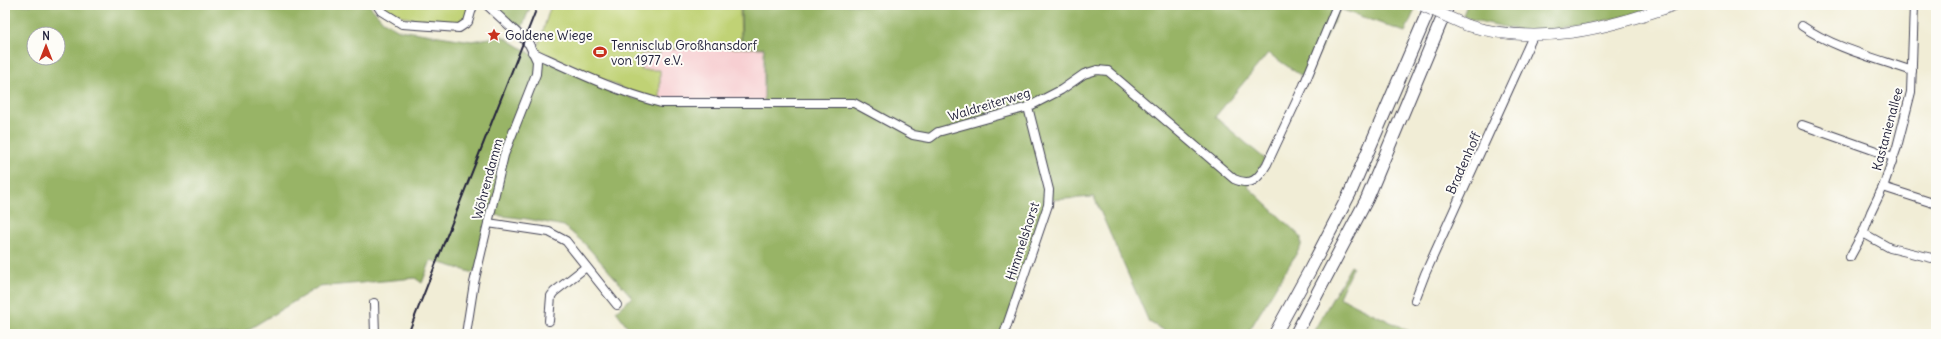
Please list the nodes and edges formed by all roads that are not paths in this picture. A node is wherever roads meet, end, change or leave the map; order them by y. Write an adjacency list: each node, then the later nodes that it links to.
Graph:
1 (377, 5): 2 (street)
2 (473, 5)
3 (487, 5): 12 (street, Wöhrendamm)
4 (1337, 5): 14 (street, Waldreiterweg)
5 (1421, 5): 11 (main road, bridge)
6 (1431, 5): 31 (highway)
7 (1448, 5): 32 (highway)
8 (1674, 5): 11 (main road)
9 (1914, 5): 13 (street, Kastanienallee)
10 (1802, 26): 13 (street)
11 (1532, 36): 24 (street, Bradenhoff)
12 (532, 52): 14 (street, Waldreiterweg); 19 (street, Wöhrendamm)
13 (1912, 71): 16 (street, Kastanienallee)
14 (1028, 107): 30 (street, Himmelshorst)
15 (1802, 125): 16 (street)
16 (1893, 157): 17 (street, Kastanienallee)
17 (1883, 188): 18 (street, Kastanienallee); 20 (street, Kastanienallee)
18 (1936, 204)
19 (488, 223): 23 (street); 29 (street, Wöhrendamm)
20 (1864, 233): 21 (street, Kastanienallee); 22 (street)
21 (1850, 258)
22 (1936, 259)
23 (586, 267): 26 (street); 27 (street)
24 (1416, 300)
25 (374, 303): 28 (street)
26 (617, 305)
27 (549, 321)
28 (375, 334)
29 (466, 334)
30 (1004, 334)
31 (1275, 334)
32 (1296, 334)

